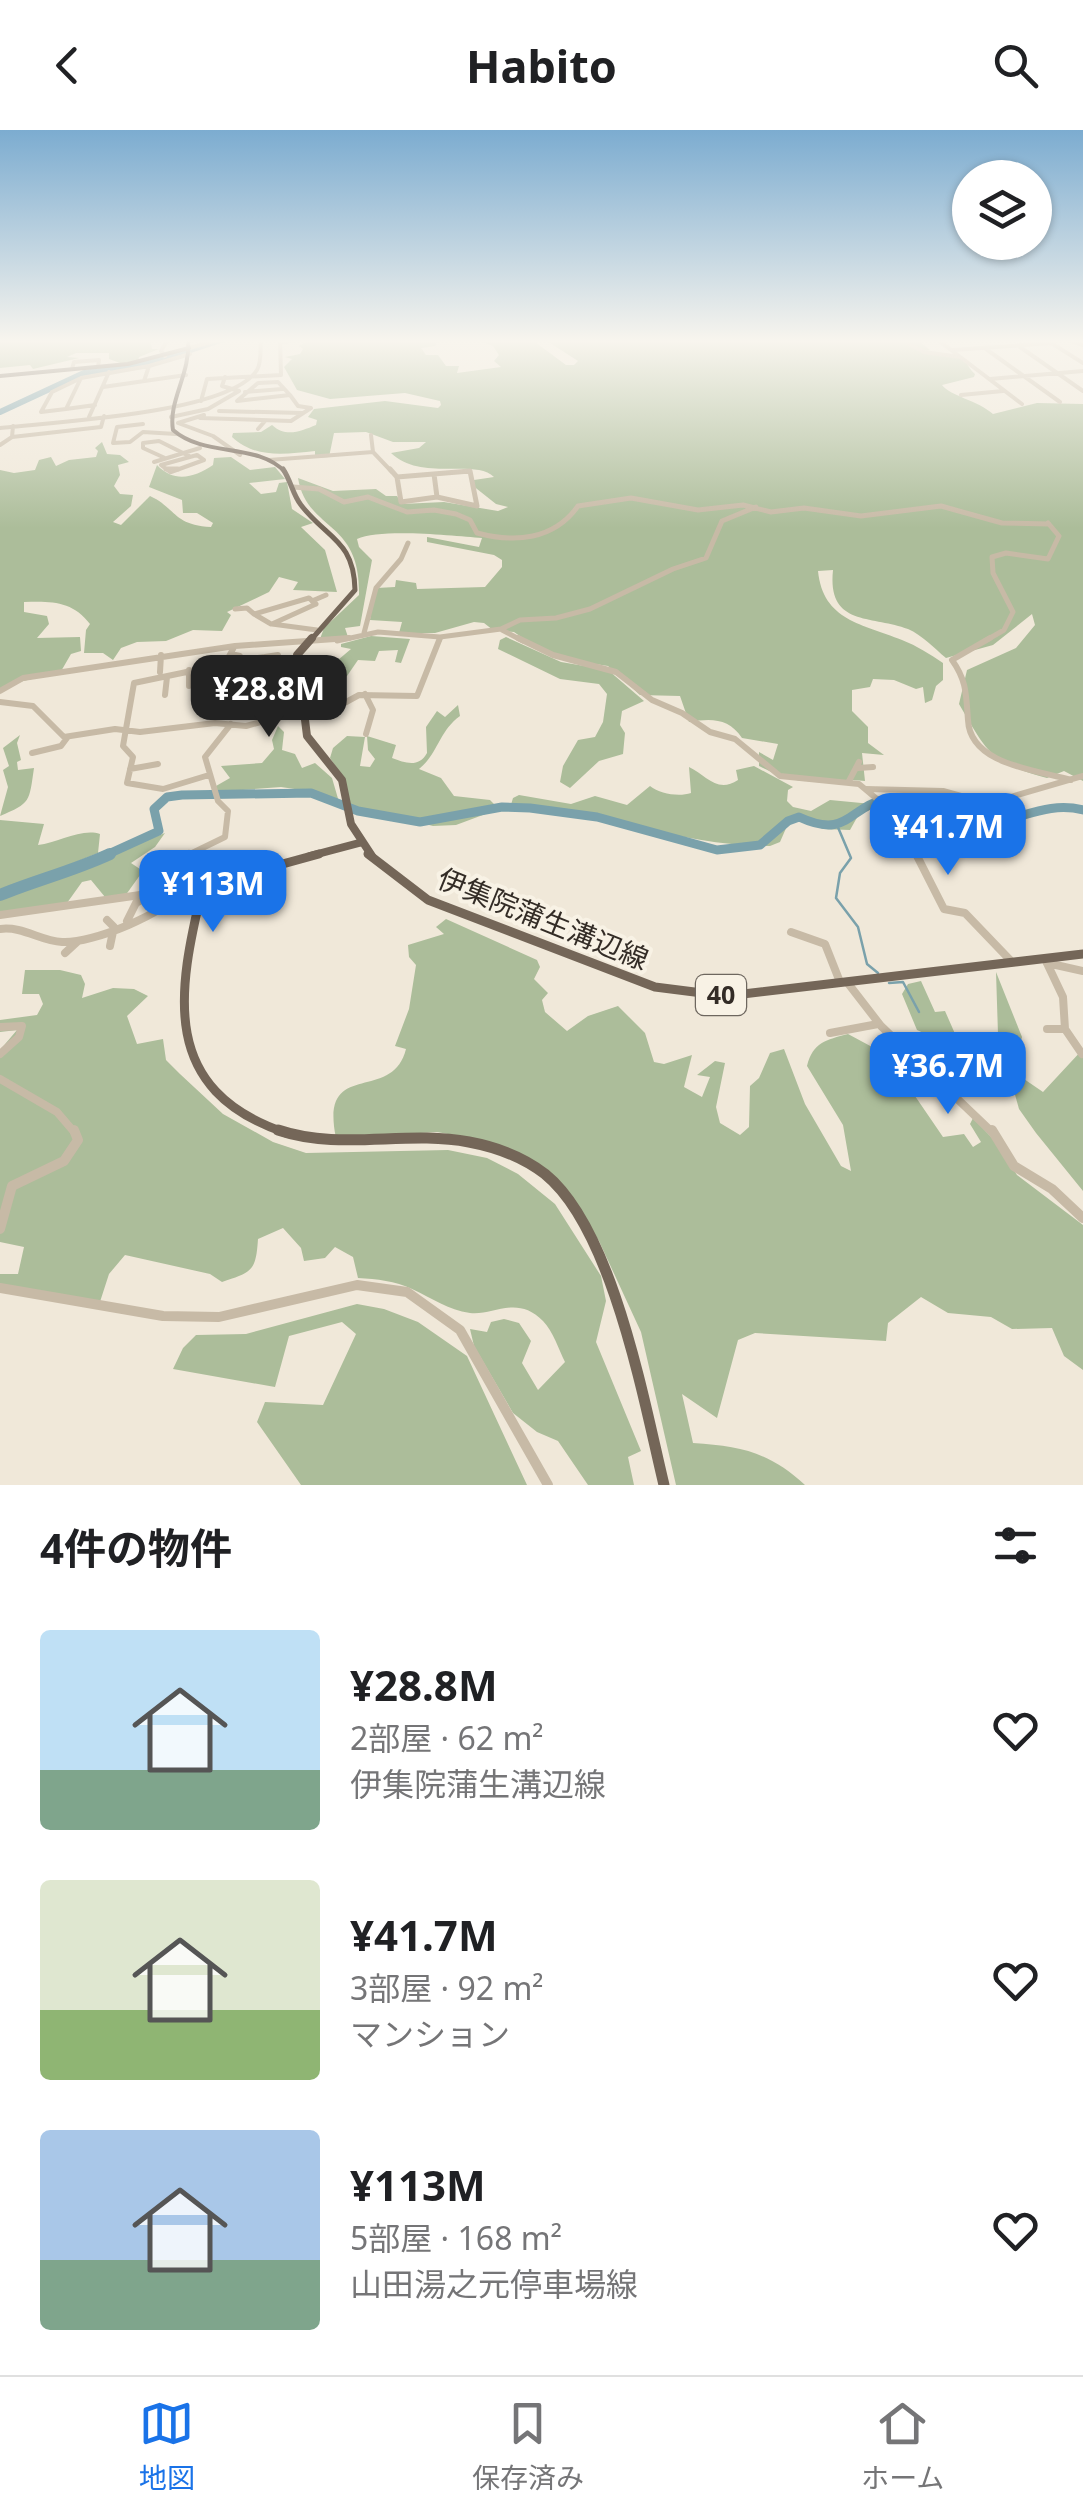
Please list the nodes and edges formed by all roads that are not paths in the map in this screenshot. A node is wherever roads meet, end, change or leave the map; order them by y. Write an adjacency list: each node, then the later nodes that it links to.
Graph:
1 (46, 402): 13 (street)
2 (69, 402): 13 (street)
3 (96, 402): 11 (street)
4 (177, 402): 12 (main road)
5 (196, 402): 12 (street)
6 (226, 402): 22 (street)
7 (234, 402): 14 (street)
8 (295, 402): 17 (street)
9 (1020, 402): 10 (street)
10 (1022, 404)
11 (95, 405): 13 (street); 19 (street)
12 (175, 408): 16 (street); 22 (main road)
13 (66, 409)
14 (218, 410): 15 (street); 20 (street)
15 (262, 412): 17 (street); 21 (street)
16 (146, 413): 18 (street); 24 (street)
17 (304, 413): 23 (street)
18 (104, 416): 19 (street); 26 (street)
19 (89, 417): 25 (street)
20 (200, 418): 21 (street); 22 (street)
21 (256, 420): 23 (street)
22 (173, 421): 31 (main road); 38 (street)
23 (264, 421): 29 (street)
24 (143, 424): 27 (street); 30 (street)
25 (13, 426): 28 (street); 33 (street)
26 (101, 427): 27 (street); 33 (street)
27 (117, 427): 30 (street)
28 (0, 428)
29 (258, 430)
30 (143, 432): 31 (street)
31 (176, 434): 35 (main road)
32 (371, 435): 36 (street)
33 (12, 437): 34 (street)
34 (0, 446)
35 (200, 448): 37 (street); 38 (main road)
36 (373, 452): 40 (street); 43 (street)
37 (188, 454): 37 (street); 39 (street); 39 (street)
38 (240, 454): 40 (main road)
39 (165, 458): 41 (street)
40 (269, 460): 44 (main road)
41 (154, 462)
42 (434, 474): 43 (street); 45 (street); 45 (street)
43 (397, 476): 45 (street)
44 (294, 487): 46 (street); 54 (main road)
45 (437, 498)
46 (756, 507): 53 (street); 87 (street)
47 (408, 543): 55 (street)
48 (326, 594): 49 (street)
49 (312, 601): 51 (street); 52 (street)
50 (235, 609): 51 (street)
51 (254, 614): 52 (street)
52 (272, 624): 54 (street)
53 (501, 629): 56 (street); 88 (street)
54 (316, 630): 57 (main road)
55 (364, 633): 56 (street); 57 (street)
56 (440, 637): 72 (street)
57 (306, 640): 58 (street); 69 (main road, 伊集院蒲生溝辺線 / 40)
58 (233, 650): 59 (street); 63 (street); 66 (street)
59 (161, 655): 65 (street); 70 (street)
60 (278, 655): 61 (street)
61 (264, 657): 62 (street); 71 (street)
62 (245, 660)
63 (202, 669): 64 (street); 67 (street)
64 (190, 670): 65 (street); 68 (street)
65 (163, 674): 73 (street); 78 (street)
66 (239, 676)
67 (202, 683)
68 (189, 686)
69 (299, 688): 71 (street); 75 (main road, 伊集院蒲生溝辺線 / 40)
70 (0, 691)
71 (271, 694): 76 (street)
72 (366, 694): 75 (street); 79 (street)
73 (165, 695)
74 (0, 702): 80 (street)
75 (304, 713): 76 (street); 90 (main road, 伊集院蒲生溝辺線 / 40)
76 (278, 719): 77 (street)
77 (231, 724): 78 (street); 85 (street)
78 (128, 731): 80 (street); 84 (street)
79 (366, 734)
80 (67, 737): 81 (street)
81 (32, 753)
82 (158, 764): 84 (street)
83 (873, 768): 88 (street)
84 (130, 769): 85 (street)
85 (209, 774): 93 (street)
86 (1083, 776): 87 (street)
87 (1071, 780): 89 (street)
88 (849, 781): 89 (street)
89 (870, 791): 105 (street)
90 (359, 843): 91 (main road); 107 (main road, 伊集院蒲生溝辺線 / 40)
91 (203, 886): 92 (street); 124 (main road)
92 (184, 890): 93 (street); 96 (street)
93 (156, 894): 94 (street); 96 (street)
94 (0, 915)
95 (106, 920): 97 (street)
96 (126, 922): 97 (street)
97 (114, 928): 100 (street); 101 (street)
98 (0, 929): 100 (street)
99 (791, 932): 107 (street)
100 (79, 940): 102 (street)
101 (110, 946)
102 (65, 953)
103 (1083, 954): 104 (main road, 伊集院蒲生溝辺線 / 40)
104 (1045, 961): 105 (main road, 伊集院蒲生溝辺線 / 40); 106 (street); 111 (street)
105 (1012, 962): 107 (main road, 伊集院蒲生溝辺線 / 40)
106 (1083, 971)
107 (844, 983): 108 (street)
108 (879, 1024): 112 (street); 113 (street)
109 (0, 1027): 115 (street)
110 (1047, 1029): 111 (street)
111 (1065, 1029): 116 (street)
112 (830, 1033)
113 (900, 1041): 114 (street); 117 (street)
114 (882, 1048)
115 (0, 1054)
116 (1082, 1054)
117 (930, 1076): 118 (street); 120 (street)
118 (990, 1076)
119 (0, 1080): 121 (street)
120 (1083, 1218)
121 (0, 1229)
122 (0, 1288): 123 (street)
123 (548, 1485)
124 (664, 1485)

